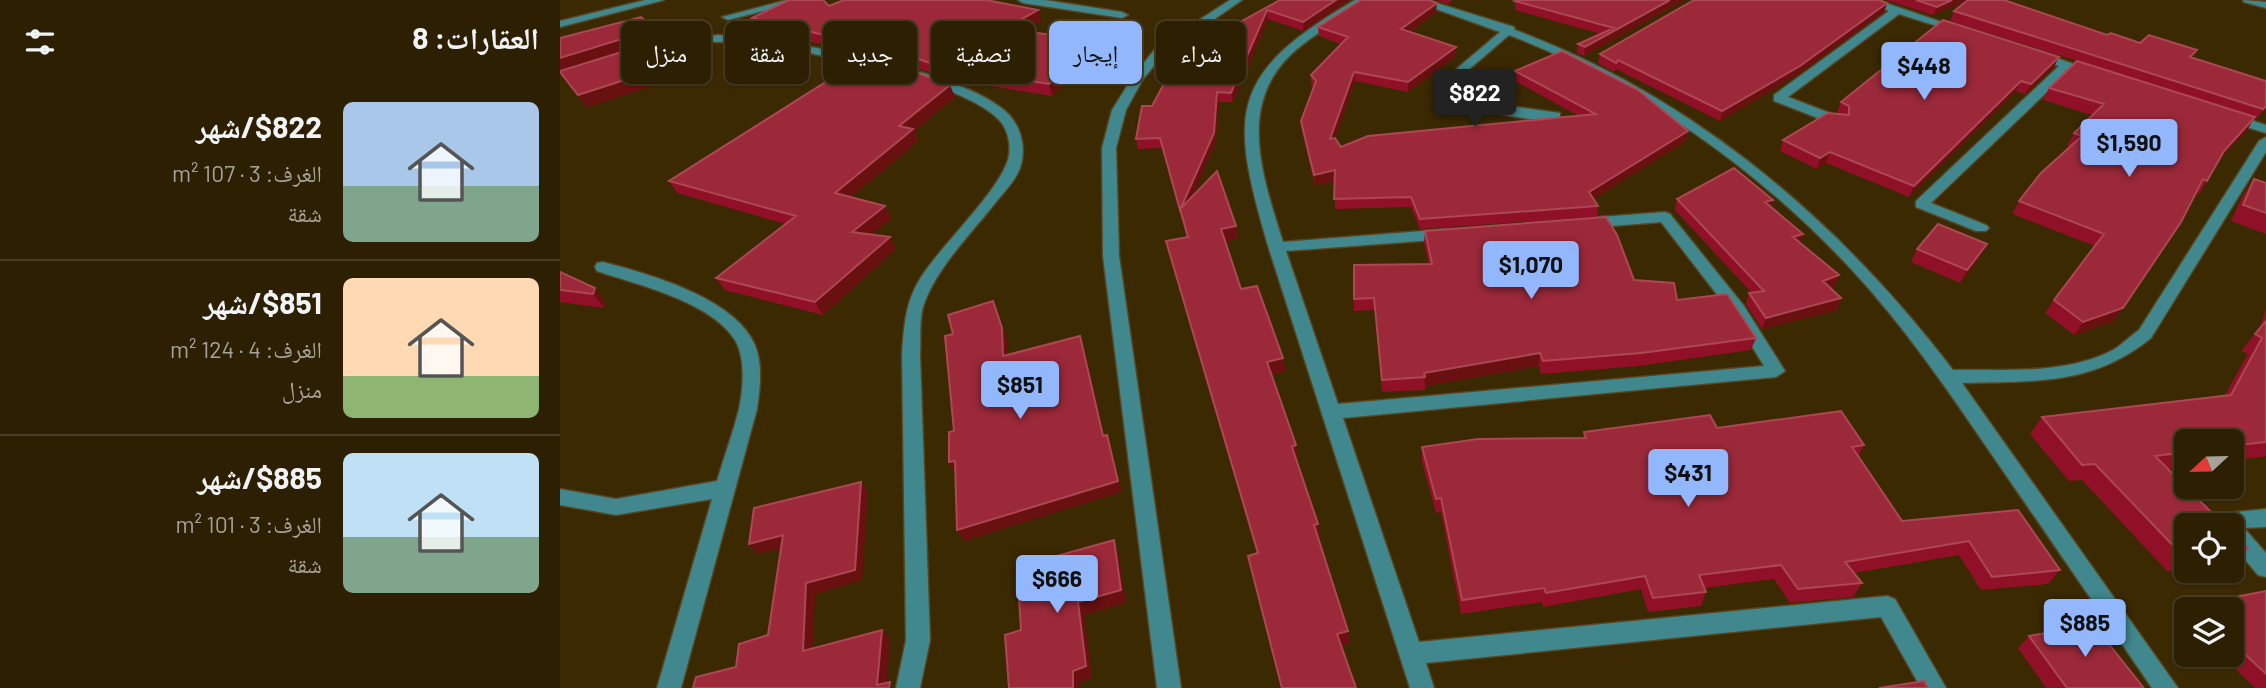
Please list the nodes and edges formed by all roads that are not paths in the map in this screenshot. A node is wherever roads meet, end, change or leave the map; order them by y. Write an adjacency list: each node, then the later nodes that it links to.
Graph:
1 (659, 0): 14 (street)
2 (725, 0): 13 (street)
3 (801, 0): 13 (street)
4 (1023, 0): 12 (street)
5 (1237, 0): 43 (street)
6 (1363, 0): 30 (street)
7 (1416, 0): 15 (street)
8 (1866, 0): 11 (street)
9 (2248, 0): 10 (street)
10 (2266, 5)
11 (1897, 10): 16 (street); 24 (street)
12 (1122, 15)
13 (728, 17): 18 (street)
14 (560, 24)
15 (1510, 29): 23 (street); 32 (street)
16 (1976, 35)
17 (711, 38): 18 (street)
18 (717, 38): 42 (street)
19 (2028, 52): 20 (street)
20 (2068, 65): 21 (street); 28 (street)
21 (2108, 78)
22 (2213, 112): 25 (street)
23 (1555, 116)
24 (1838, 121)
25 (2266, 129)
26 (2266, 141): 32 (street)
27 (1569, 225): 33 (street)
28 (1981, 228)
29 (1471, 232): 30 (street)
30 (1278, 247): 33 (street)
31 (603, 267): 34 (street)
32 (1948, 377): 46 (street)
33 (1332, 412): 40 (street)
34 (726, 488): 35 (street); 41 (street)
35 (560, 498)
36 (2266, 518): 37 (street)
37 (2244, 519)
38 (2244, 542): 39 (street)
39 (2266, 568)
40 (1411, 654): 44 (street); 45 (street)
41 (669, 688)
42 (908, 688)
43 (1169, 688)
44 (1422, 688)
45 (1934, 688)
46 (2166, 688)

